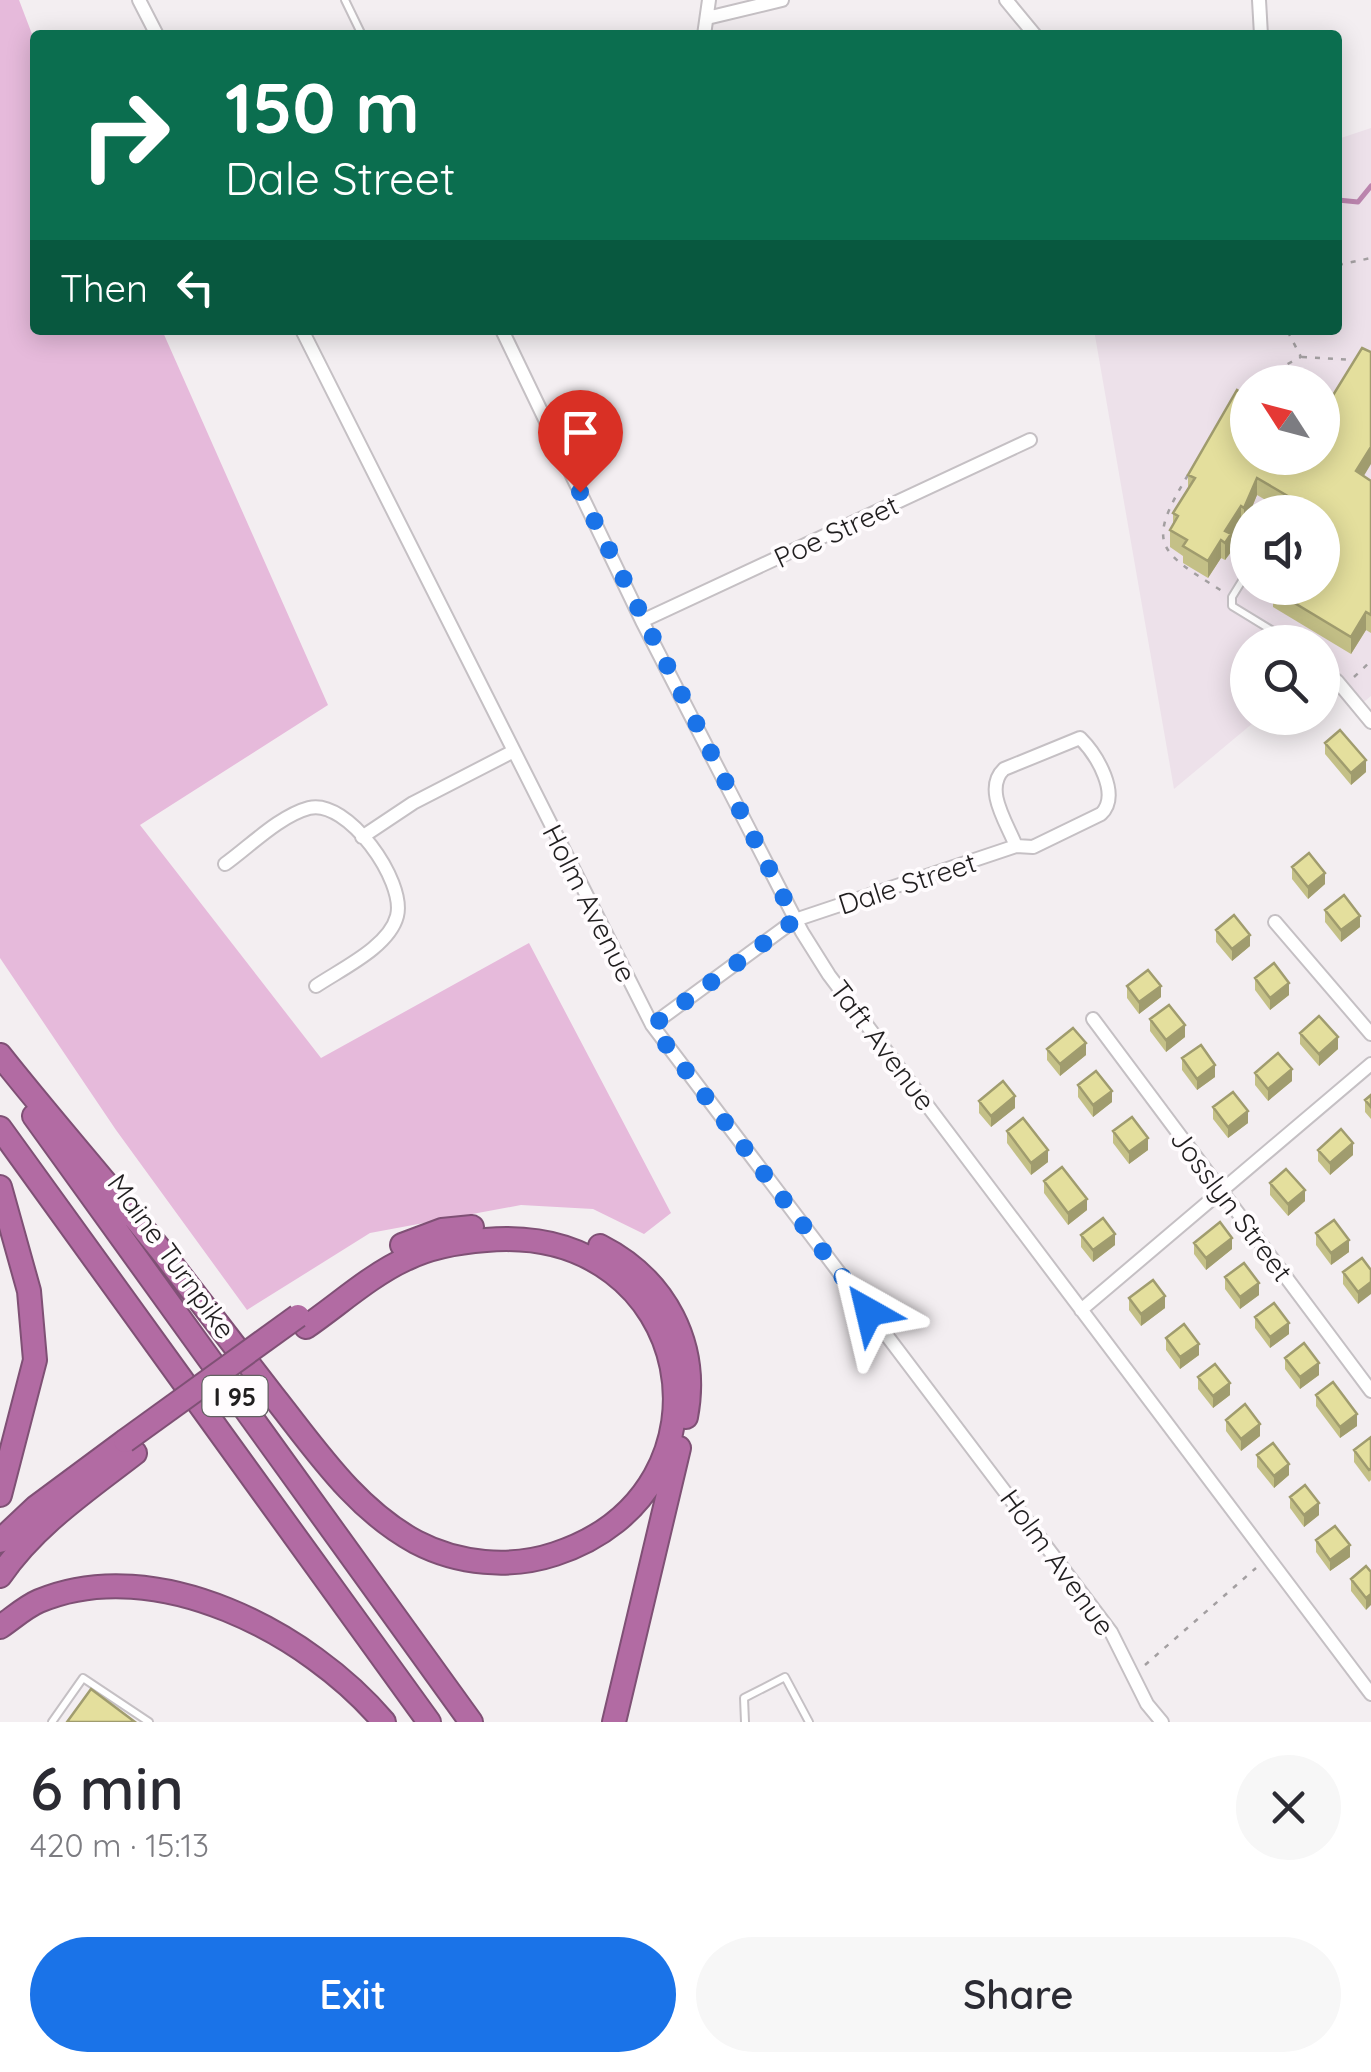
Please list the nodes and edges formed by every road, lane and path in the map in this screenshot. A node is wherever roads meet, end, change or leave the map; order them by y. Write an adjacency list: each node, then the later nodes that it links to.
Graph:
1 (140, 0): 8 (street)
2 (345, 0): 9 (lane)
3 (710, 0): 7 (street)
4 (782, 0): 7 (street)
5 (1006, 0): 11 (street)
6 (1258, 0): 12 (street)
7 (707, 18): 10 (street)
8 (154, 30)
9 (360, 30)
10 (705, 30)
11 (1031, 30)
12 (1261, 30)
13 (1371, 258): 14 (path)
14 (1342, 264)
15 (305, 335): 30 (street, Holm Avenue)
16 (504, 335): 25 (street, Taft Avenue)
17 (1289, 335): 18 (path)
18 (1300, 357): 19 (path); 20 (path)
19 (1361, 361)
20 (1285, 365)
21 (1030, 440): 25 (street, Poe Street)
22 (1195, 464): 23 (path)
23 (1230, 596)
24 (1235, 605): 26 (lane)
25 (642, 621): 34 (street, Taft Avenue)
26 (1261, 625)
27 (1371, 661): 28 (path)
28 (1340, 685): 29 (street)
29 (1371, 722)
30 (514, 751): 31 (street); 38 (street, Holm Avenue)
31 (362, 837): 33 (street); 36 (street)
32 (1016, 846): 32 (street, Dale Street); 34 (street, Dale Street)
33 (225, 864)
34 (795, 920): 38 (street, Dale Street); 46 (street, Taft Avenue)
35 (1275, 922): 39 (street)
36 (316, 986)
37 (1093, 1020): 45 (street, Josslyn Street)
38 (652, 1026): 55 (street, Holm Avenue)
39 (1371, 1034)
40 (0, 1055): 47 (highway)
41 (1371, 1064): 45 (street)
42 (0, 1069): 62 (highway, Maine Turnpike / I 95)
43 (0, 1128): 61 (highway, I 95)
44 (0, 1186): 50 (highway)
45 (1222, 1191): 46 (street); 48 (street, Josslyn Street)
46 (1081, 1310): 52 (street, Taft Avenue)
47 (302, 1322): 49 (highway); 63 (highway)
48 (1371, 1391)
49 (130, 1447): 51 (highway); 53 (highway)
50 (0, 1495)
51 (0, 1541)
52 (1268, 1558): 55 (path); 56 (street, Taft Avenue)
53 (0, 1576)
54 (0, 1627): 60 (highway)
55 (1133, 1675): 65 (street, Holm Avenue)
56 (1371, 1694)
57 (806, 1721): 64 (lane)
58 (52, 1722): 59 (lane)
59 (149, 1722)
60 (384, 1722)
61 (430, 1722)
62 (471, 1722)
63 (614, 1722)
64 (746, 1722)
65 (1162, 1722)

